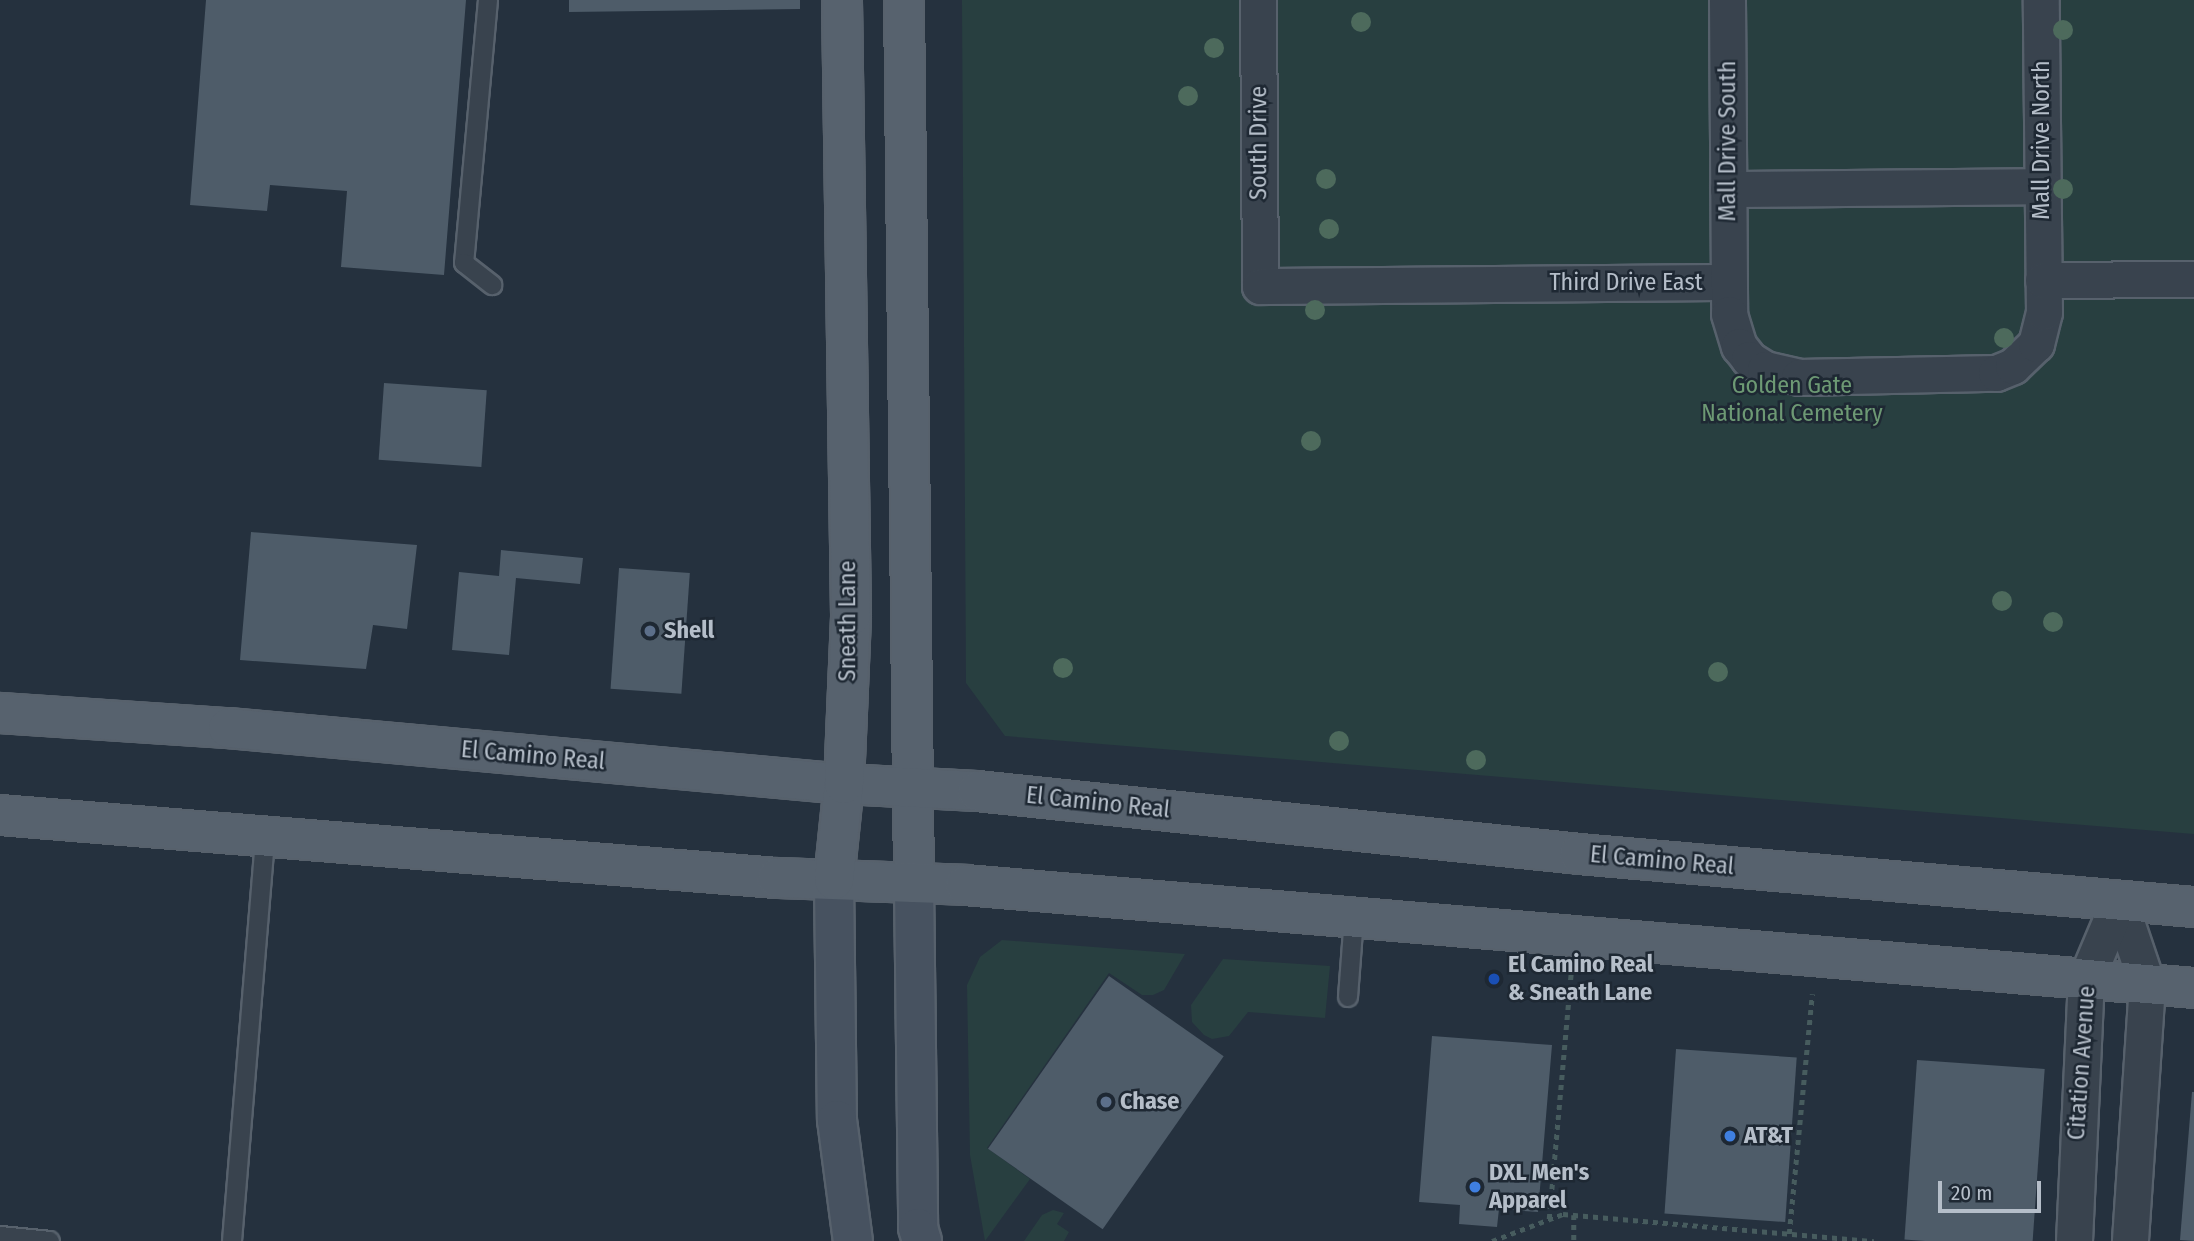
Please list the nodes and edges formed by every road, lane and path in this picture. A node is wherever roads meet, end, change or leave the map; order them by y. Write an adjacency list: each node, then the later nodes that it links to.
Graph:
1 (488, 0): 12 (lane)
2 (842, 0): 15 (main road, Sneath Lane)
3 (904, 0): 16 (main road)
4 (1258, 0): 13 (street, South Drive)
5 (1727, 0): 8 (street, Mall Drive South)
6 (2041, 0): 7 (street, Mall Drive North)
7 (2043, 186): 8 (street); 10 (street, Mall Drive North)
8 (1728, 189): 11 (street, Mall Drive South)
9 (2194, 279): 10 (street)
10 (2043, 280): 11 (street, Third Drive East)
11 (1728, 282): 13 (street, Third Drive East)
12 (492, 285)
13 (1260, 286)
14 (0, 713): 15 (main road, El Camino Real)
15 (844, 784): 16 (main road, El Camino Real); 19 (main road, Sneath Lane)
16 (915, 786): 20 (main road); 21 (main road, El Camino Real)
17 (0, 815): 18 (main road)
18 (265, 836): 19 (main road); 35 (lane)
19 (834, 880): 20 (main road); 36 (street, Sneath Lane)
20 (914, 883): 23 (main road); 37 (street)
21 (2119, 901): 22 (main road, El Camino Real); 25 (street, Citation Avenue); 26 (street)
22 (2194, 907)
23 (1354, 918): 25 (main road); 29 (lane)
24 (1571, 971): 31 (path)
25 (2086, 979): 26 (main road); 41 (street, Citation Avenue)
26 (2147, 984): 27 (main road); 42 (street)
27 (2194, 988)
28 (1812, 994): 32 (path)
29 (1348, 996)
30 (1574, 1215): 31 (path); 32 (path); 39 (path)
31 (1549, 1219): 38 (path)
32 (1789, 1234): 40 (path)
33 (0, 1236): 34 (lane)
34 (50, 1241)
35 (232, 1241)
36 (853, 1241)
37 (922, 1241)
38 (1492, 1241)
39 (1574, 1241)
40 (1874, 1241)
41 (2074, 1241)
42 (2130, 1241)

